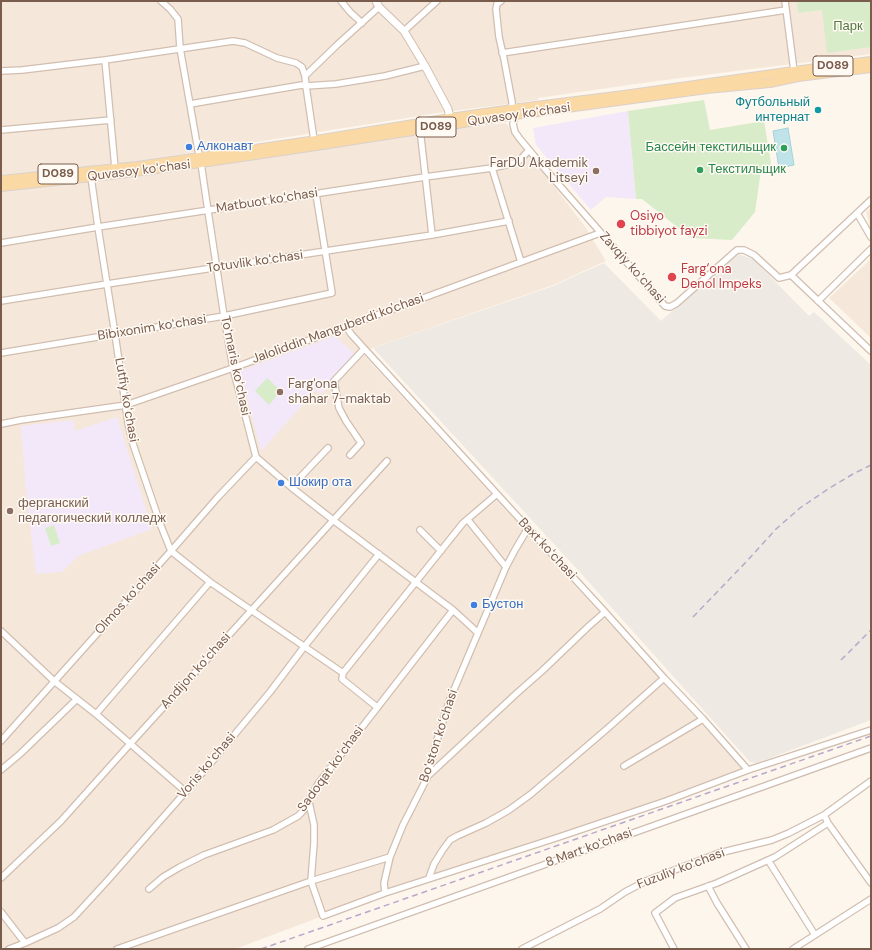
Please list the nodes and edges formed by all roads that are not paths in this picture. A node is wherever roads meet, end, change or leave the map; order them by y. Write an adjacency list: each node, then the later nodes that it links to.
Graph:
1 (161, 1): 10 (street, Toʻmaris koʻchasi)
2 (341, 1): 8 (street)
3 (437, 1): 9 (street)
4 (501, 1): 11 (street, Zavqiy koʻchasi)
5 (785, 1): 7 (street)
6 (378, 4): 8 (street); 9 (street)
7 (786, 10): 11 (street); 17 (street)
8 (362, 23): 18 (street)
9 (404, 31): 14 (street)
10 (180, 48): 12 (street); 18 (street); 20 (street, Toʻmaris koʻchasi)
11 (502, 53): 21 (street, Zavqiy koʻchasi)
12 (105, 60): 16 (street); 23 (street)
13 (871, 61): 17 (main road, Quvasoy koʻchasi / D089)
14 (425, 66): 19 (street); 22 (street)
15 (871, 68): 21 (main road, Quvasoy koʻchasi / D089)
16 (1, 71)
17 (794, 71): 21 (main road, Quvasoy koʻchasi / D089)
18 (305, 76): 19 (street)
19 (306, 86): 20 (street); 26 (street)
20 (190, 104): 28 (street, Toʻmaris koʻchasi)
21 (513, 112): 22 (main road, Quvasoy koʻchasi / D089); 24 (main road, Quvasoy koʻchasi / D089); 27 (street, Zavqiy koʻchasi)
22 (450, 118): 26 (main road, Quvasoy koʻchasi / D089)
23 (111, 120): 25 (street); 29 (street)
24 (420, 129): 28 (main road, Quvasoy koʻchasi / D089); 32 (street)
25 (1, 130)
26 (312, 140): 28 (main road, Quvasoy koʻchasi / D089)
27 (529, 150): 30 (street, Matbuot koʻchasi); 41 (street, Zavqiy koʻchasi)
28 (200, 160): 29 (main road, Quvasoy koʻchasi / D089); 31 (main road, Quvasoy koʻchasi / D089); 37 (street, Toʻmaris koʻchasi)
29 (118, 168): 33 (main road, Quvasoy koʻchasi / D089)
30 (492, 168): 32 (street, Matbuot koʻchasi); 39 (street)
31 (91, 177): 34 (main road, Quvasoy koʻchasi / D089); 40 (street, Lutfiy koʻchasi)
32 (425, 177): 35 (street, Matbuot koʻchasi); 42 (street)
33 (1, 180)
34 (1, 187)
35 (316, 194): 37 (street, Matbuot koʻchasi); 46 (street)
36 (871, 200): 38 (street)
37 (208, 210): 40 (street, Matbuot koʻchasi); 48 (street, Toʻmaris koʻchasi)
38 (857, 213): 43 (street); 49 (street)
39 (509, 221): 42 (street, Totuvlik koʻchasi); 47 (street)
40 (98, 227): 44 (street, Matbuot koʻchasi); 50 (street, Lutfiy koʻchasi)
41 (600, 233): 47 (street, Jaloliddin Manguberdi ko'chasi); 49 (street, Zavqiy koʻchasi)
42 (432, 235): 46 (street, Totuvlik koʻchasi)
43 (871, 237)
44 (1, 243)
45 (871, 249): 52 (street)
46 (326, 252): 48 (street, Totuvlik koʻchasi); 53 (street, Bibixonim koʻchasi)
47 (522, 262): 54 (street, Jaloliddin Manguberdi ko'chasi)
48 (216, 268): 50 (street, Totuvlik koʻchasi); 53 (street, Toʻmaris koʻchasi)
49 (791, 275): 52 (street)
50 (106, 284): 51 (street, Totuvlik koʻchasi); 55 (street, Lutfiy koʻchasi)
51 (1, 301)
52 (818, 301): 57 (street)
53 (224, 316): 55 (street, Bibixonim koʻchasi); 59 (street, Toʻmaris koʻchasi)
54 (346, 326): 56 (street, Baxt koʻchasi); 59 (street, Jaloliddin Manguberdi ko'chasi)
55 (115, 334): 58 (street, Bibixonim koʻchasi); 60 (street, Lutfiy koʻchasi)
56 (364, 349): 63 (street); 67 (street, Baxt koʻchasi)
57 (871, 351)
58 (1, 353)
59 (233, 368): 60 (street, Jaloliddin Manguberdi ko'chasi); 64 (street, Toʻmaris koʻchasi)
60 (126, 405): 61 (street, Jaloliddin Manguberdi ko'chasi); 72 (street, Lutfiy koʻchasi)
61 (1, 424)
62 (328, 448): 66 (street)
63 (350, 455)
64 (256, 457): 66 (street); 72 (street, Olmos koʻchasi)
65 (387, 461): 68 (street, Andijon koʻchasi)
66 (291, 487): 68 (street)
67 (497, 494): 69 (street); 70 (street, Baxt koʻchasi)
68 (333, 520): 74 (street); 79 (street, Andijon koʻchasi)
69 (468, 520): 73 (street); 75 (street)
70 (528, 528): 75 (street, Boʻston koʻchasi); 80 (street, Baxt koʻchasi)
71 (420, 530): 73 (street)
72 (171, 551): 76 (street, Lutfiy koʻchasi); 86 (street, Olmos koʻchasi)
73 (441, 551): 77 (street)
74 (379, 554): 77 (street); 83 (street, Voris koʻchasi)
75 (506, 567): 82 (street, Boʻston koʻchasi)
76 (210, 582): 79 (street, Lutfiy koʻchasi); 89 (street)
77 (416, 583): 78 (street); 84 (street)
78 (453, 610): 82 (street); 88 (street, Sadoqat koʻchasi)
79 (251, 611): 83 (street, Lutfiy koʻchasi); 93 (street, Andijon koʻchasi)
80 (605, 612): 85 (street, Baxt koʻchasi); 98 (street)
81 (1, 632): 86 (street)
82 (478, 633): 98 (street, Boʻston koʻchasi)
83 (304, 647): 84 (street, Lutfiy koʻchasi); 100 (street, Voris koʻchasi)
84 (343, 673): 88 (street)
85 (664, 678): 90 (street, Baxt koʻchasi); 107 (street)
86 (54, 681): 87 (street); 92 (street, Olmos koʻchasi)
87 (77, 699): 89 (street); 96 (street)
88 (377, 707): 101 (street, Sadoqat koʻchasi)
89 (96, 714): 93 (street)
90 (703, 719): 95 (street); 97 (street, Baxt koʻchasi)
91 (871, 730): 97 (street)
92 (1, 741)
93 (130, 744): 100 (street); 106 (street, Andijon koʻchasi)
94 (871, 748): 119 (street, 8 Mart koʻchasi)
95 (624, 766)
96 (1, 770)
97 (748, 770): 107 (street)
98 (430, 774): 104 (street, Boʻston koʻchasi)
99 (871, 781): 102 (street, Fuzuliy koʻchasi)
100 (186, 792): 116 (street, Voris koʻchasi)
101 (309, 802): 108 (street); 111 (street, Sadoqat koʻchasi)
102 (824, 814): 103 (street); 120 (street, Fuzuliy koʻchasi)
103 (828, 823): 105 (street, Fuzuliy koʻchasi); 109 (street)
104 (390, 857): 108 (street); 112 (street, Boʻston koʻchasi)
105 (768, 860): 110 (street, Fuzuliy koʻchasi); 115 (street)
106 (1, 878)
107 (429, 878): 112 (street)
108 (311, 881): 112 (street); 118 (street)
109 (871, 883)
110 (708, 886): 121 (street, Fuzuliy koʻchasi); 122 (street)
111 (149, 889)
112 (384, 893)
113 (871, 899): 115 (street)
114 (1, 912): 116 (street)
115 (815, 935): 123 (street)
116 (22, 946): 117 (street, Voris koʻchasi)
117 (9, 949)
118 (117, 949)
119 (308, 949)
120 (522, 949)
121 (674, 949)
122 (746, 949)
123 (794, 949)

